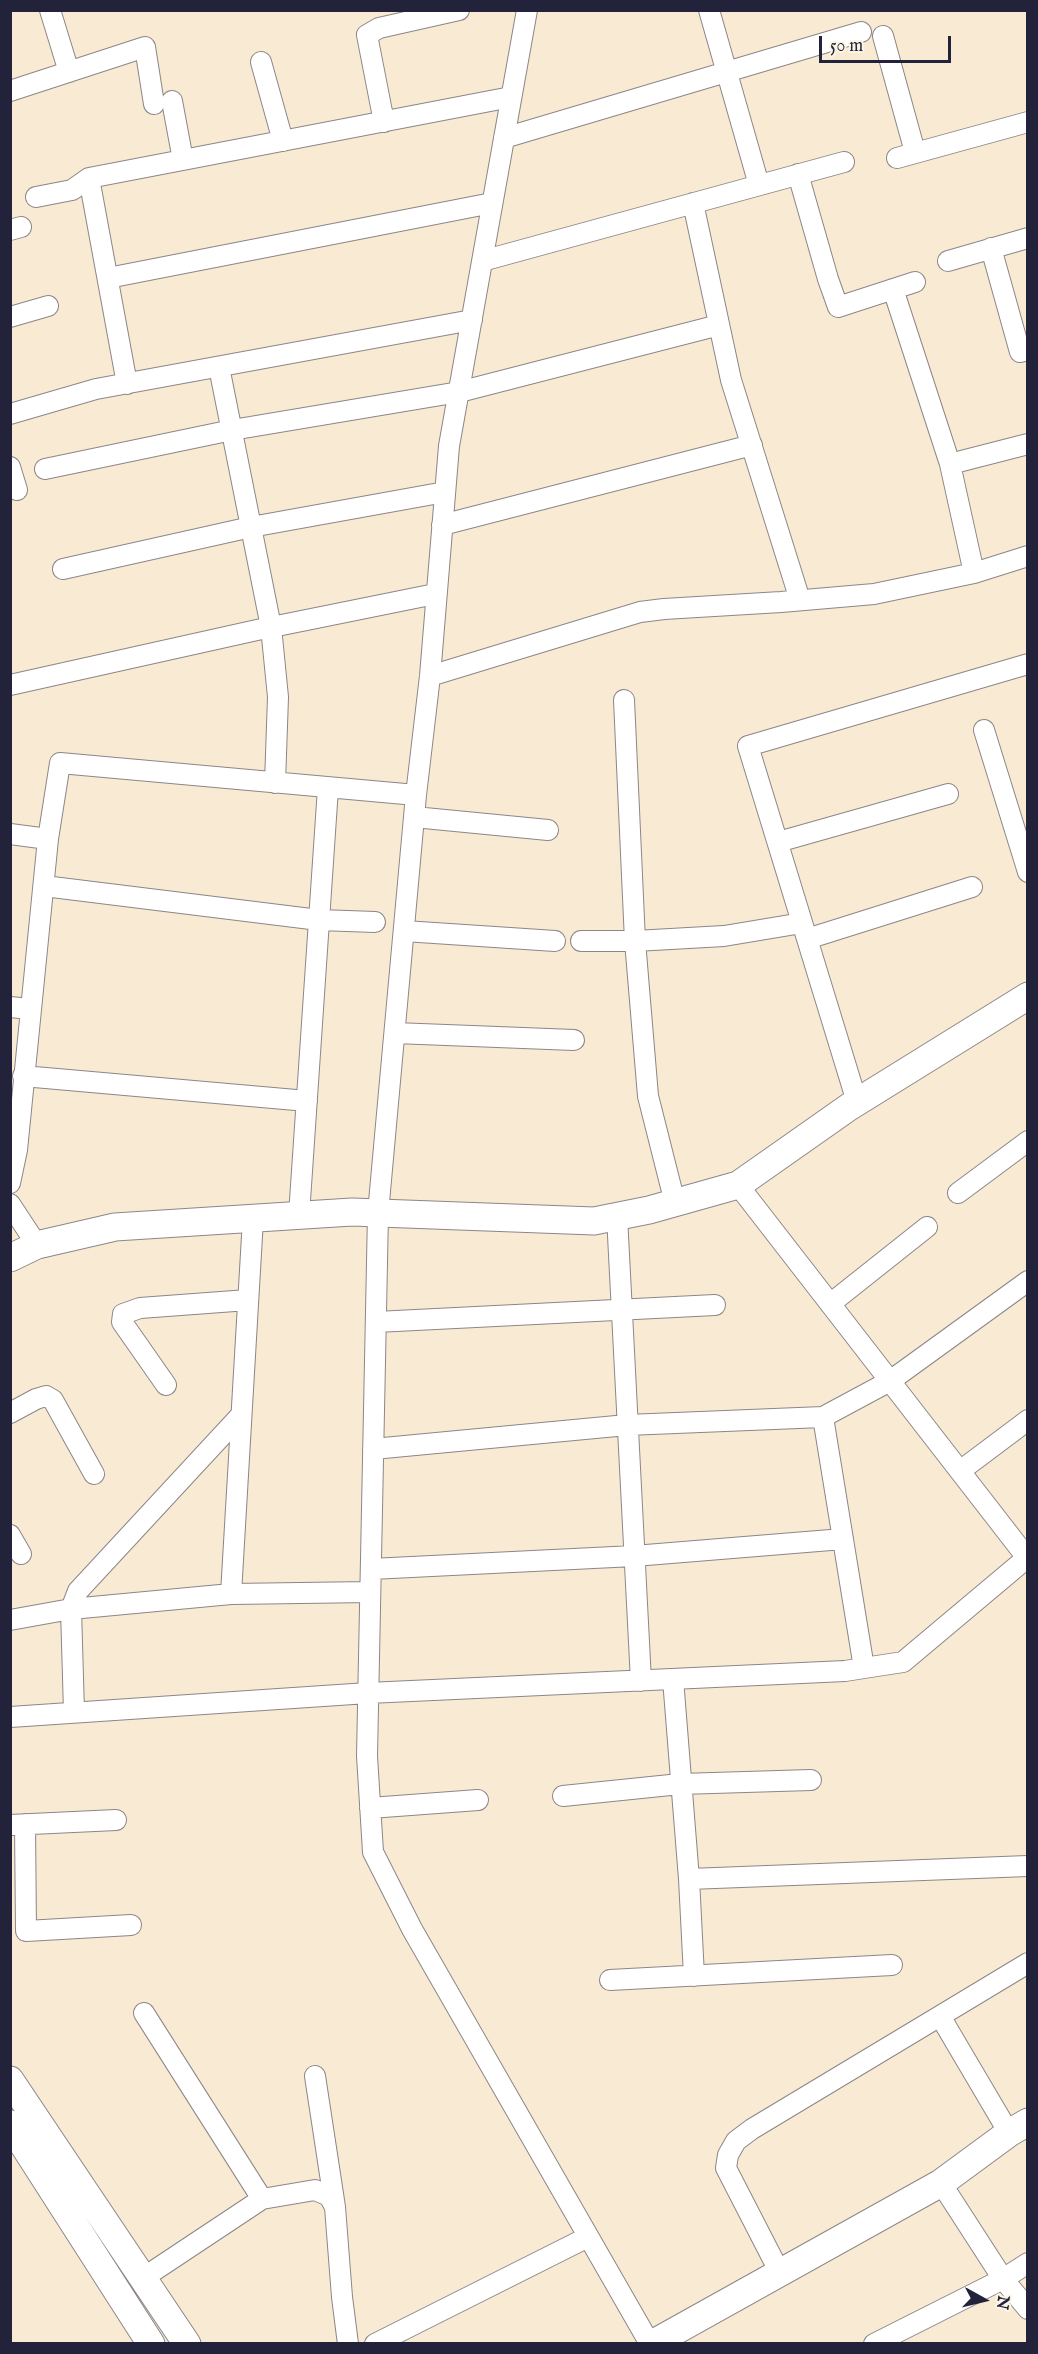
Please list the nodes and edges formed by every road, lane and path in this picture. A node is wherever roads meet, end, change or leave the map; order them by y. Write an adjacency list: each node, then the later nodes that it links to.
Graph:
1 (50, 10): 8 (street)
2 (459, 10): 12 (street)
3 (527, 10): 11 (street)
4 (709, 10): 9 (street)
5 (861, 32): 9 (street)
6 (883, 36): 13 (street)
7 (261, 62): 15 (street)
8 (69, 72): 10 (street); 16 (street)
9 (726, 73): 14 (street); 20 (street)
10 (10, 91)
11 (511, 97): 12 (street); 14 (street)
12 (384, 122): 15 (street)
13 (1028, 122)
14 (504, 138): 22 (street)
15 (284, 141): 16 (street)
16 (183, 160): 19 (street)
17 (844, 162): 18 (street)
18 (798, 174): 20 (street); 30 (street)
19 (89, 178): 21 (street); 28 (street)
20 (759, 185): 23 (street)
21 (36, 197)
22 (492, 203): 26 (street); 28 (street)
23 (693, 203): 26 (street); 34 (street)
24 (1028, 238): 25 (street)
25 (991, 248): 27 (street); 35 (street)
26 (482, 261): 33 (street)
27 (948, 261)
28 (108, 278): 37 (street)
29 (915, 282): 30 (street)
30 (893, 289): 43 (street)
31 (48, 306): 32 (street)
32 (10, 317)
33 (472, 320): 36 (street); 38 (street)
34 (719, 325): 38 (street); 41 (street)
35 (1028, 350)
36 (219, 367): 37 (street); 40 (street)
37 (127, 384): 39 (street)
38 (459, 392): 40 (street); 47 (street)
39 (10, 414)
40 (232, 430): 45 (street); 49 (street)
41 (752, 444): 48 (street); 54 (street)
42 (1028, 444): 43 (street)
43 (950, 464): 52 (street)
44 (10, 467): 46 (street)
45 (45, 469)
46 (17, 490)
47 (445, 492): 48 (street); 49 (street)
48 (442, 525): 53 (street)
49 (251, 527): 51 (street); 55 (street)
50 (1028, 556): 52 (street)
51 (63, 569)
52 (974, 573): 54 (street)
53 (435, 594): 55 (street); 57 (street)
54 (800, 600): 57 (street)
55 (271, 627): 58 (street); 61 (street)
56 (1028, 664): 69 (street)
57 (430, 676): 64 (street)
58 (10, 685)
59 (624, 700): 79 (street)
60 (984, 730): 70 (street)
61 (275, 783): 62 (street); 68 (street)
62 (328, 788): 64 (street); 73 (street)
63 (948, 794): 69 (street)
64 (416, 795): 65 (street)
65 (414, 817): 66 (street); 75 (street)
66 (548, 830)
67 (10, 834): 68 (street)
68 (48, 839): 71 (street)
69 (778, 842): 76 (street)
70 (1028, 872)
71 (44, 886): 73 (street); 82 (street)
72 (972, 887): 76 (street)
73 (319, 920): 74 (street); 86 (street)
74 (375, 922)
75 (404, 931): 77 (street); 83 (street)
76 (805, 931): 79 (street); 87 (street)
77 (555, 941)
78 (581, 941): 79 (street)
79 (635, 942): 92 (street)
80 (1028, 996): 87 (main road)
81 (10, 1007): 82 (street)
82 (30, 1010): 85 (street)
83 (395, 1033): 84 (street); 94 (street)
84 (574, 1040)
85 (23, 1076): 86 (street); 89 (street)
86 (307, 1101): 95 (street)
87 (857, 1102): 90 (main road)
88 (1028, 1141): 91 (street)
89 (10, 1183)
90 (738, 1185): 92 (main road); 103 (street)
91 (958, 1192)
92 (675, 1203): 96 (main road)
93 (10, 1204): 99 (street)
94 (378, 1213): 95 (main road); 96 (main road); 106 (street)
95 (299, 1215): 97 (main road)
96 (617, 1216): 105 (street)
97 (253, 1219): 99 (main road); 102 (street)
98 (927, 1227): 103 (street)
99 (37, 1245): 100 (main road)
100 (10, 1258)
101 (1028, 1281): 107 (street)
102 (248, 1300): 108 (street); 110 (street)
103 (830, 1304): 107 (street)
104 (715, 1305): 105 (street)
105 (621, 1309): 106 (street); 113 (street)
106 (376, 1322): 114 (street)
107 (890, 1382): 111 (street); 115 (street)
108 (166, 1385)
109 (10, 1413): 116 (street)
110 (241, 1415): 124 (street); 125 (street)
111 (823, 1417): 113 (street); 118 (street)
112 (1028, 1420): 115 (street)
113 (627, 1425): 114 (street); 120 (street)
114 (373, 1449): 122 (street)
115 (960, 1472): 121 (street)
116 (94, 1474)
117 (10, 1535): 119 (street)
118 (843, 1539): 120 (street); 127 (street)
119 (21, 1554)
120 (634, 1556): 122 (street); 129 (street)
121 (1027, 1558): 127 (street)
122 (371, 1569): 123 (street)
123 (370, 1592): 124 (street); 130 (street)
124 (231, 1594): 125 (street)
125 (71, 1609): 126 (street); 131 (street)
126 (10, 1620)
127 (864, 1668): 128 (street)
128 (673, 1679): 129 (street); 134 (street)
129 (640, 1680): 130 (street)
130 (368, 1693): 131 (street); 137 (street)
131 (74, 1712): 132 (street)
132 (10, 1717)
133 (811, 1780): 134 (street)
134 (680, 1784): 135 (street); 141 (street)
135 (563, 1796)
136 (478, 1800): 137 (street)
137 (370, 1808): 156 (street)
138 (116, 1820): 139 (street)
139 (18, 1825): 142 (street)
140 (1028, 1866): 141 (street)
141 (689, 1880): 145 (street)
142 (131, 1925)
143 (1028, 1963): 148 (street)
144 (892, 1965): 145 (street)
145 (694, 1976): 146 (street)
146 (610, 1980)
147 (144, 2013): 154 (street)
148 (940, 2016): 152 (street); 158 (street)
149 (315, 2076): 155 (street)
150 (10, 2080): 159 (main road)
151 (10, 2124): 162 (main road)
152 (1018, 2127): 153 (main road)
153 (941, 2183): 158 (main road); 160 (street)
154 (262, 2199): 155 (street); 159 (street)
155 (335, 2207): 164 (street)
156 (588, 2237): 165 (street); 166 (street)
157 (1028, 2263): 160 (street)
158 (780, 2273): 166 (main road)
159 (143, 2278): 163 (main road)
160 (1003, 2279): 161 (street); 167 (street)
161 (1028, 2309)
162 (151, 2343)
163 (187, 2343)
164 (348, 2343)
165 (375, 2343)
166 (651, 2343)
167 (874, 2343)

